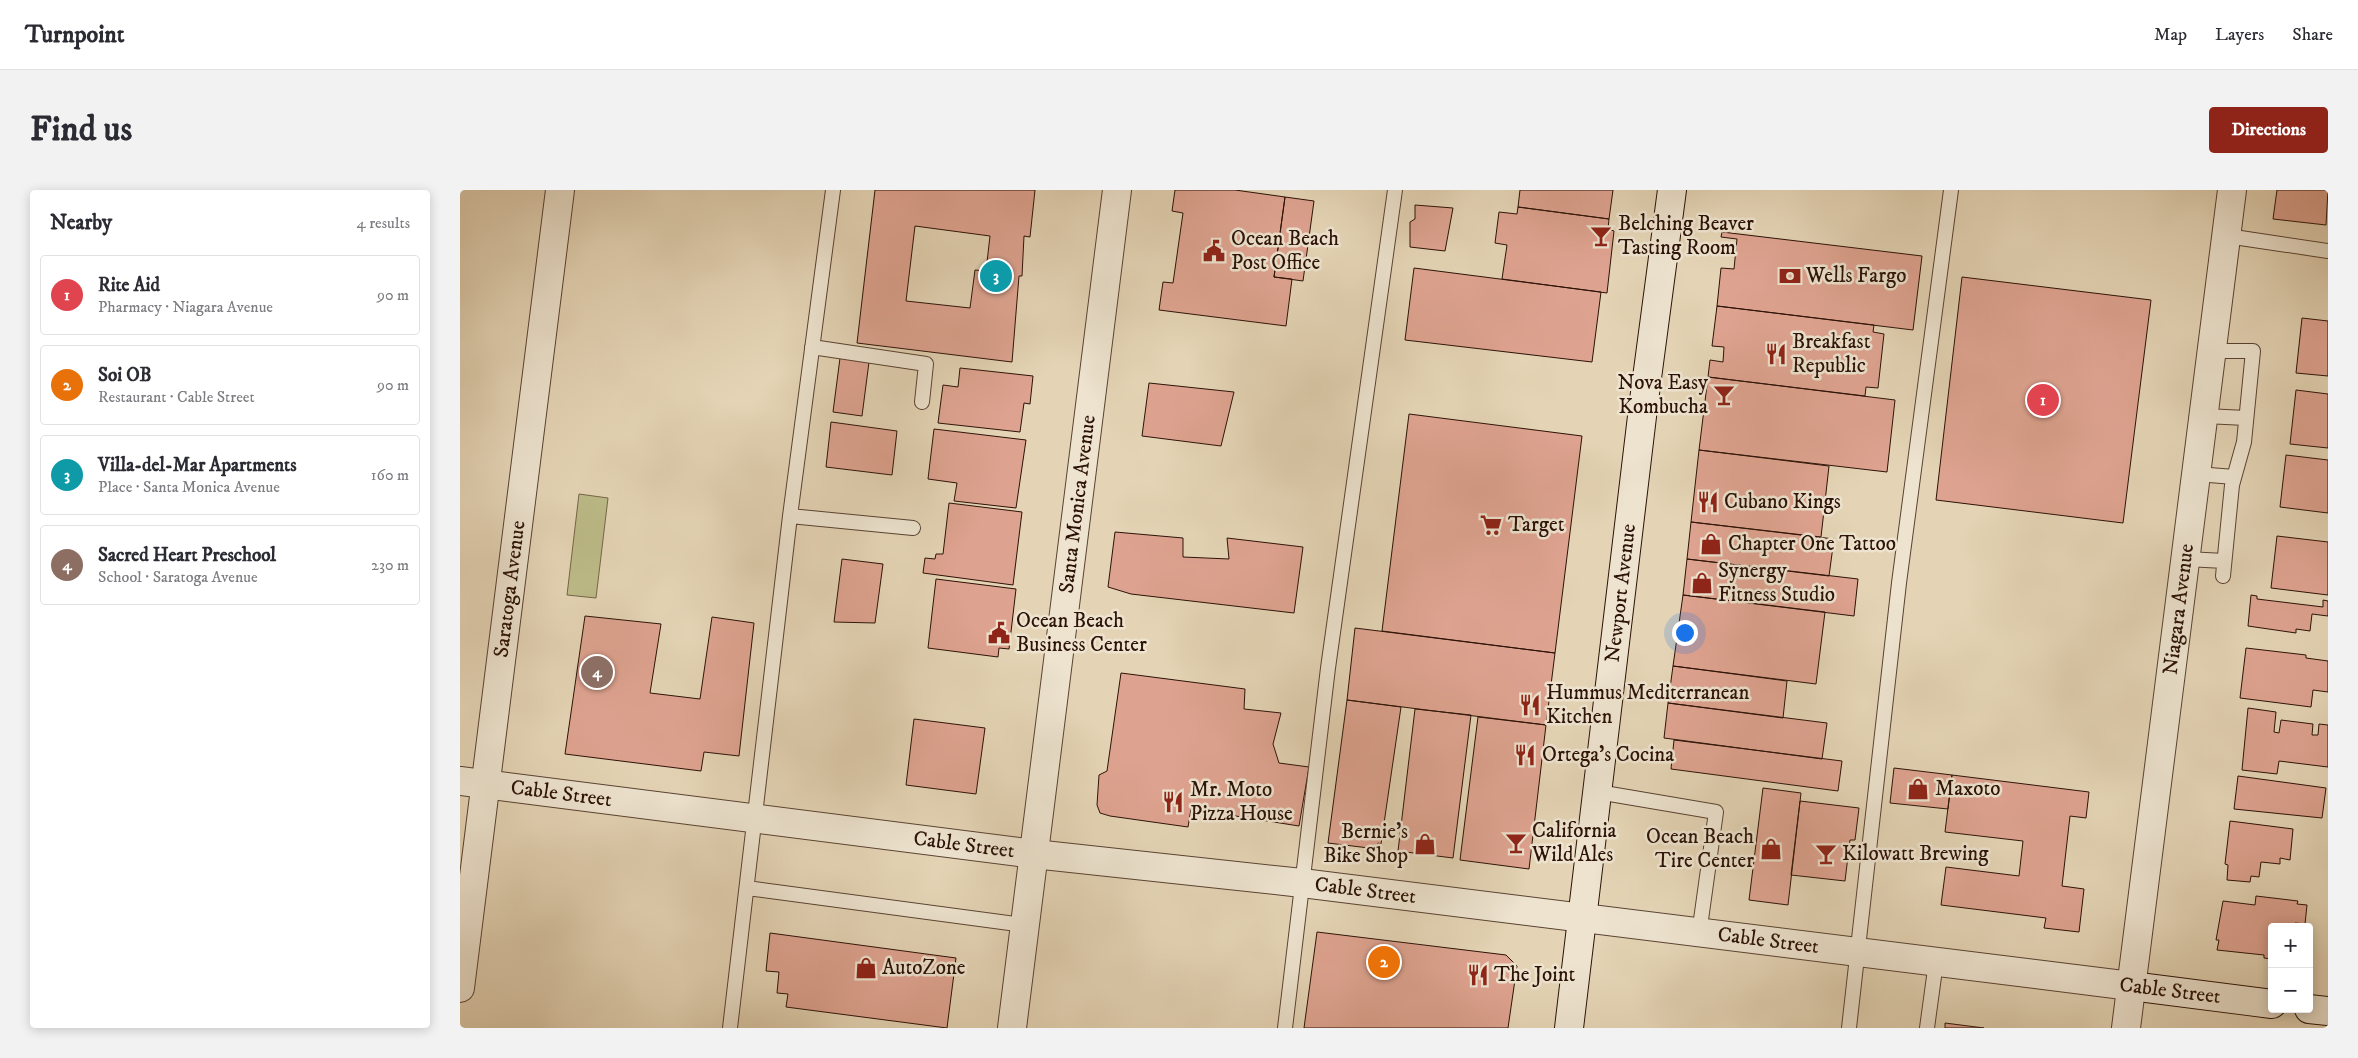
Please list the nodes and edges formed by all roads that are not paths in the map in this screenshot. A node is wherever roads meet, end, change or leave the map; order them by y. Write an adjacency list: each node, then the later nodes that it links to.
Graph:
1 (560, 190): 22 (street, Saratoga Avenue)
2 (833, 190): 10 (lane)
3 (1117, 190): 25 (street, Santa Monica Avenue)
4 (1395, 190): 26 (lane)
5 (1672, 190): 23 (street, Newport Avenue)
6 (1951, 190): 31 (lane)
7 (2232, 190): 8 (street, Niagara Avenue)
8 (2227, 236): 9 (lane); 11 (street, Niagara Avenue)
9 (2328, 251)
10 (812, 347): 12 (lane); 17 (lane)
11 (2213, 351): 13 (street, Niagara Avenue); 14 (lane)
12 (922, 402)
13 (2205, 416): 14 (lane); 15 (street, Niagara Avenue)
14 (2246, 418): 16 (lane)
15 (2197, 474): 16 (lane); 19 (street, Niagara Avenue)
16 (2234, 478): 20 (lane)
17 (790, 516): 18 (lane); 24 (lane)
18 (913, 528)
19 (2187, 559): 20 (lane); 33 (street, Niagara Avenue)
20 (2224, 561): 21 (lane)
21 (2223, 576)
22 (473, 782): 24 (street, Cable Street); 34 (street, Saratoga Avenue)
23 (1598, 792): 28 (street, Newport Avenue); 30 (lane)
24 (755, 817): 25 (street, Cable Street); 27 (lane)
25 (1034, 854): 26 (street, Cable Street); 29 (street, Santa Monica Avenue)
26 (1302, 883): 28 (street, Cable Street); 40 (lane)
27 (747, 888): 29 (lane); 38 (lane)
28 (1582, 918): 30 (street, Cable Street); 41 (street, Newport Avenue)
29 (1024, 925): 39 (street, Santa Monica Avenue)
30 (1699, 934): 31 (street, Cable Street)
31 (1856, 952): 32 (street, Cable Street); 42 (lane)
32 (1936, 962): 33 (street, Cable Street); 43 (lane)
33 (2131, 986): 35 (street, Cable Street); 44 (street, Niagara Avenue)
34 (460, 988)
35 (2268, 1003)
36 (2313, 1009): 37 (street)
37 (2328, 1011)
38 (730, 1028)
39 (1012, 1028)
40 (1285, 1028)
41 (1569, 1028)
42 (1849, 1028)
43 (1927, 1028)
44 (2126, 1028)

